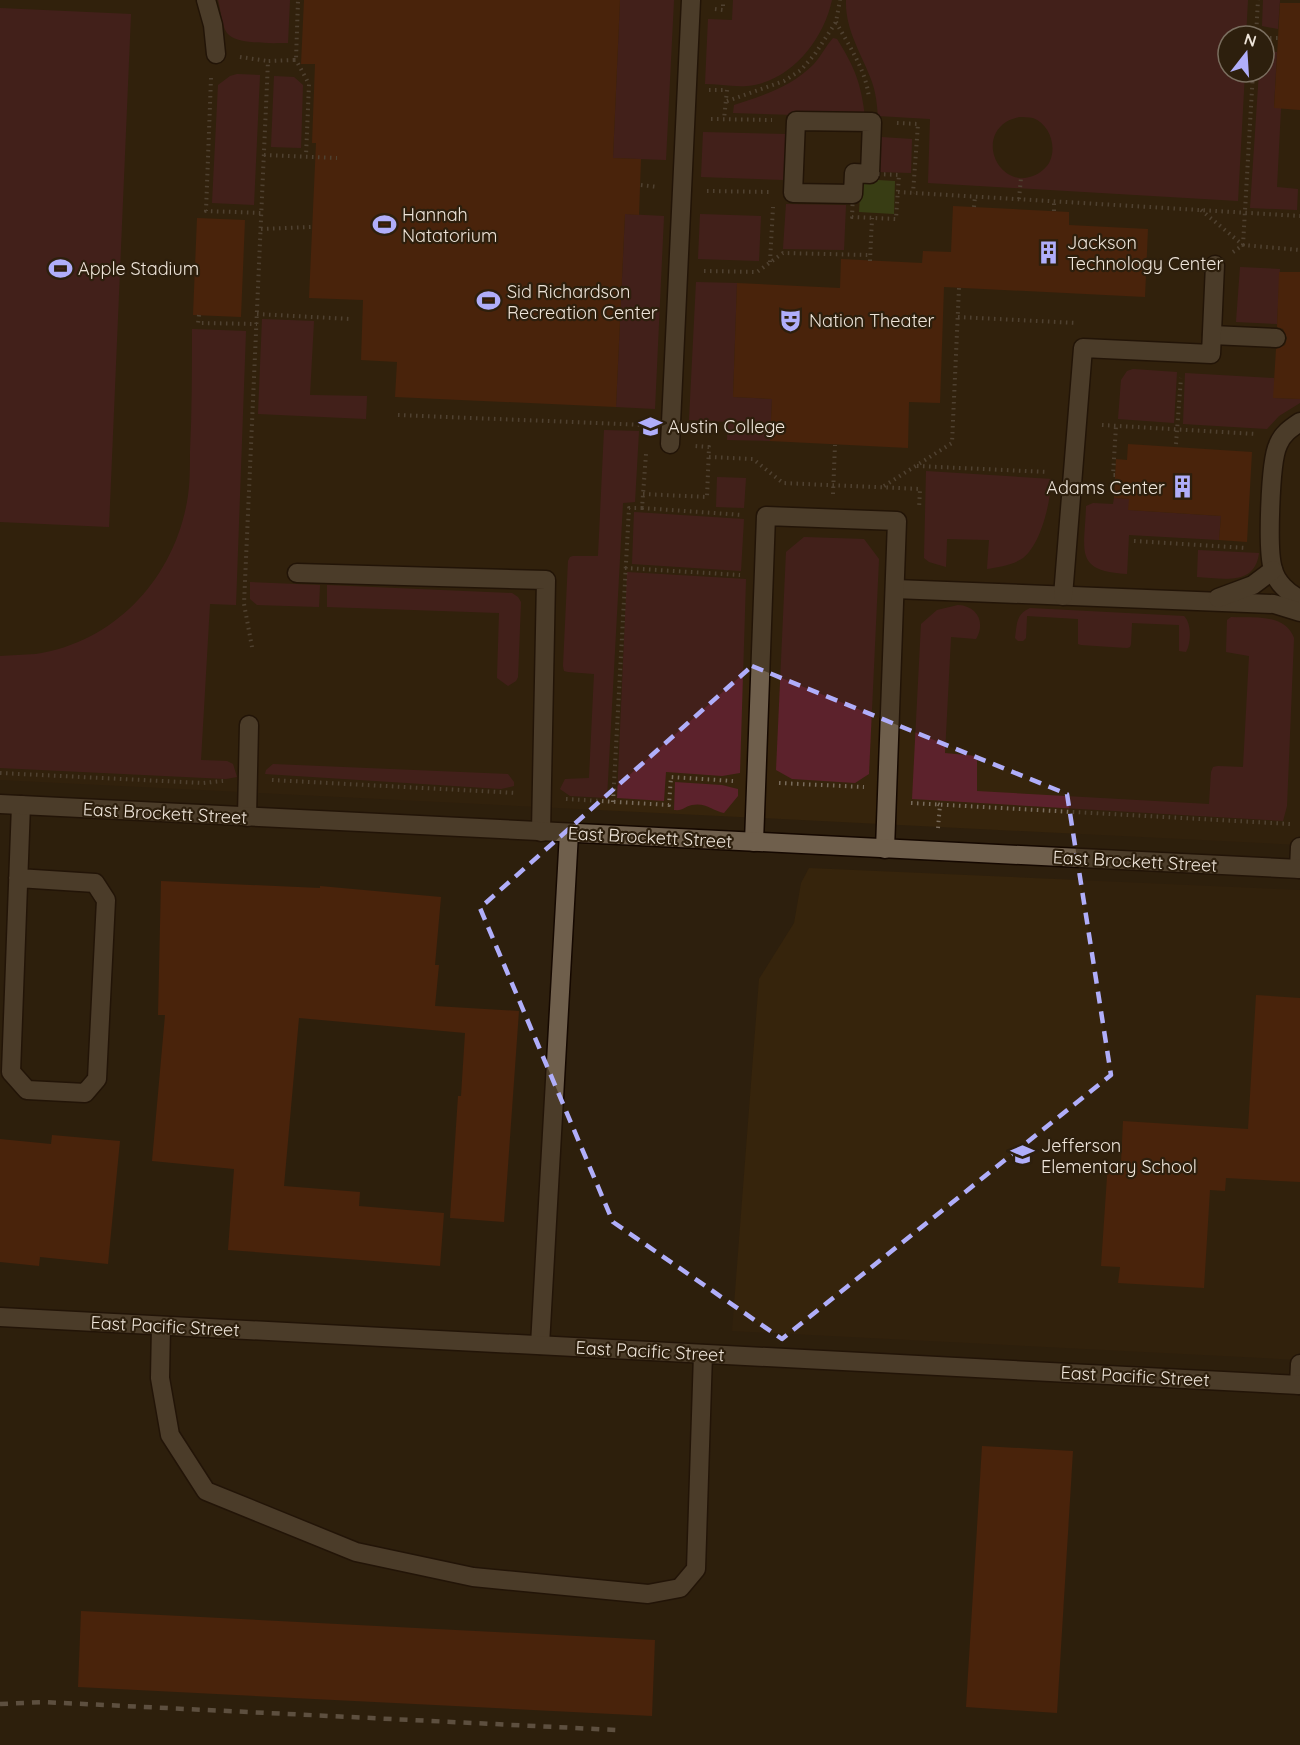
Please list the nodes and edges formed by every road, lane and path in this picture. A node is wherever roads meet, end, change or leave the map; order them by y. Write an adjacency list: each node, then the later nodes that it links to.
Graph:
1 (206, 0): 8 (street)
2 (298, 0): 9 (path)
3 (691, 0): 12 (street)
4 (840, 0): 6 (path)
5 (1258, 0): 7 (path)
6 (836, 22): 13 (path); 15 (path)
7 (1257, 24)
8 (216, 54): 10 (path); 33 (path)
9 (296, 60): 10 (path); 17 (path)
10 (268, 61): 16 (path)
11 (1252, 84): 32 (path)
12 (688, 89): 13 (path); 21 (street)
13 (727, 100): 14 (path)
14 (724, 119)
15 (872, 122): 24 (street); 24 (street); 25 (path)
16 (264, 155): 17 (path); 33 (path)
17 (306, 156): 18 (path)
18 (337, 158)
19 (1021, 178): 27 (path)
20 (640, 185): 21 (path)
21 (682, 190): 22 (path); 42 (street)
22 (774, 192): 24 (path); 40 (path)
23 (898, 192): 25 (path)
24 (794, 193)
25 (913, 193): 26 (path)
26 (975, 196): 27 (path); 29 (path)
27 (1019, 199): 28 (path)
28 (1054, 201): 30 (path); 31 (path)
29 (974, 207)
30 (1200, 210): 32 (path); 38 (path)
31 (1054, 211)
32 (1245, 212): 34 (path); 38 (path)
33 (262, 213): 37 (path)
34 (1300, 216)
35 (872, 218): 40 (path)
36 (312, 227): 37 (path)
37 (261, 229): 44 (path)
38 (1243, 245): 39 (path)
39 (1300, 250)
40 (770, 263): 42 (path)
41 (1215, 265): 48 (street)
42 (679, 270): 57 (street)
43 (959, 288): 61 (path)
44 (257, 314): 46 (path); 47 (path)
45 (199, 315): 47 (path)
46 (350, 319)
47 (257, 324): 81 (path)
48 (1212, 336): 49 (street); 50 (street)
49 (1276, 338)
50 (1183, 353): 53 (street); 55 (path)
51 (398, 415): 57 (path)
52 (1300, 422): 71 (street)
53 (1077, 424): 54 (path); 63 (street)
54 (1116, 426): 55 (path); 64 (path)
55 (1177, 429): 56 (path); 58 (path)
56 (1257, 434)
57 (671, 435): 60 (path); 66 (path)
58 (1176, 444)
59 (836, 445): 62 (path)
60 (709, 457): 65 (path); 66 (path)
61 (917, 466): 63 (path); 65 (path)
62 (834, 473)
63 (1073, 473): 77 (street)
64 (1115, 475)
65 (883, 487): 68 (path)
66 (643, 494): 67 (path)
67 (642, 508): 69 (path); 72 (path)
68 (919, 513)
69 (748, 519)
70 (1134, 541): 71 (path)
71 (1270, 549): 74 (street)
72 (625, 568): 73 (path); 88 (path)
73 (746, 570)
74 (1273, 570): 78 (street); 79 (street)
75 (297, 573): 87 (street)
76 (895, 589): 77 (street); 85 (street); 86 (street)
77 (1064, 596): 79 (street)
78 (1300, 598)
79 (1211, 601): 80 (street)
80 (1300, 612)
81 (252, 647)
82 (249, 724): 84 (street)
83 (0, 773): 84 (path)
84 (248, 780): 87 (path); 93 (street)
85 (756, 782): 86 (path); 88 (path); 97 (street)
86 (887, 789): 99 (street)
87 (542, 794): 88 (path); 95 (street)
88 (613, 802)
89 (907, 803): 92 (path)
90 (0, 804): 91 (street, East Brockett Street)
91 (21, 805): 93 (street, East Brockett Street); 102 (street)
92 (940, 805): 94 (path); 100 (path)
93 (247, 817): 95 (street, East Brockett Street)
94 (1300, 825)
95 (541, 831): 96 (street, East Brockett Street)
96 (569, 833): 97 (street, East Brockett Street); 105 (street)
97 (754, 842): 99 (street, East Brockett Street)
98 (1300, 848): 101 (street)
99 (885, 849): 100 (street, East Brockett Street)
100 (936, 851): 101 (street, East Brockett Street)
101 (1299, 869)
102 (18, 878): 102 (street)
103 (0, 1317): 104 (street, East Pacific Street)
104 (161, 1326): 105 (street, East Pacific Street); 106 (street)
105 (540, 1345): 106 (street, East Pacific Street)
106 (703, 1354): 108 (street, East Pacific Street)
107 (1300, 1364): 108 (street)
108 (1299, 1385)

